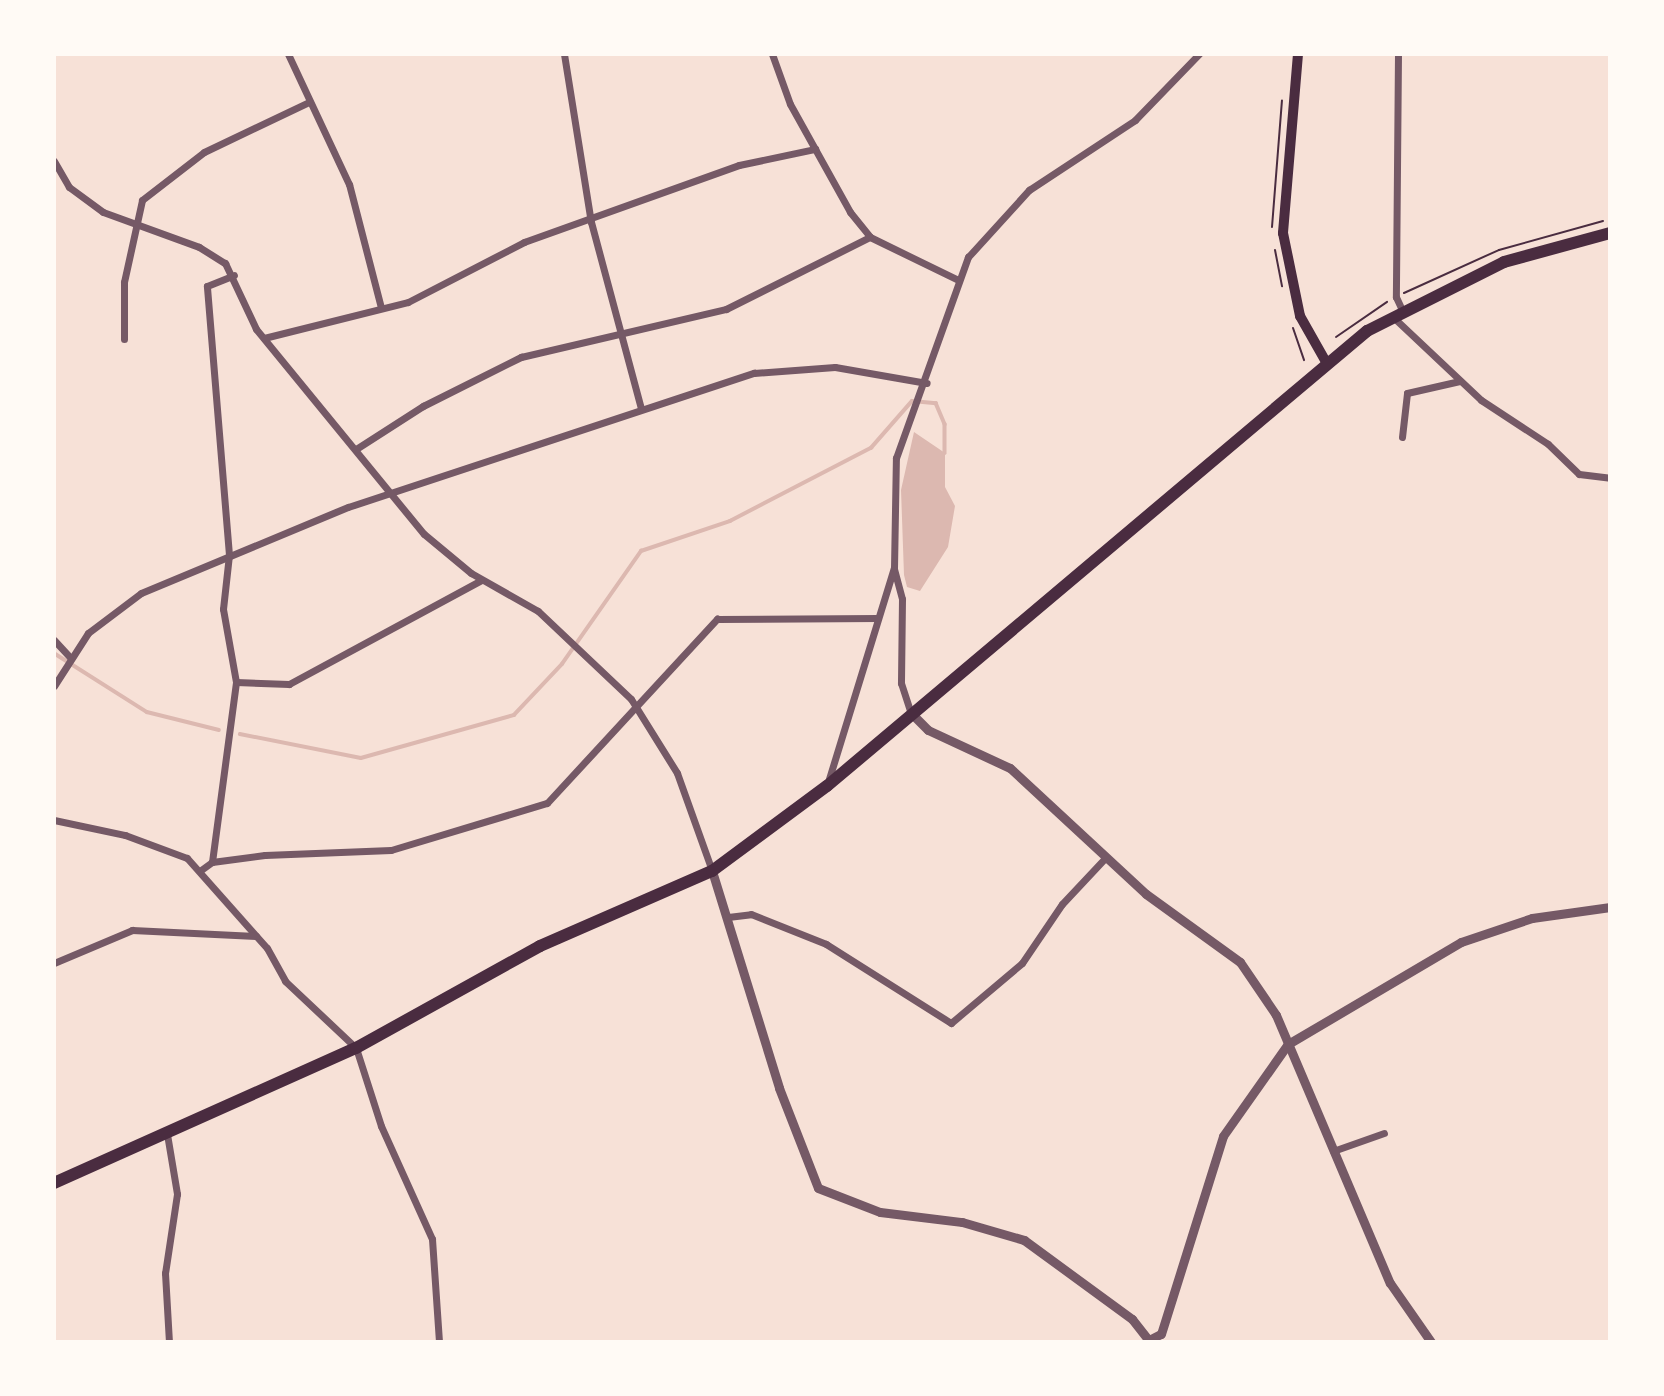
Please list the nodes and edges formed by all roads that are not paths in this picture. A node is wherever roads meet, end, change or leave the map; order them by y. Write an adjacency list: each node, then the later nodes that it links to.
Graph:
1 (288, 54): 7 (street)
2 (564, 54): 10 (street)
3 (772, 54): 8 (street)
4 (1199, 54): 15 (street)
5 (1298, 54): 21 (main road)
6 (1398, 54): 17 (street)
7 (309, 102): 11 (street); 16 (street)
8 (815, 149): 10 (street); 13 (street)
9 (54, 162): 11 (street)
10 (591, 222): 16 (street); 18 (street)
11 (133, 224): 14 (street); 20 (street)
12 (1610, 233): 17 (highway)
13 (870, 237): 15 (street); 18 (street)
14 (234, 275): 19 (street); 29 (street)
15 (958, 280): 23 (street)
16 (381, 308): 19 (street)
17 (1397, 313): 21 (highway); 22 (street)
18 (620, 333): 24 (street); 26 (street)
19 (264, 338): 26 (street)
20 (124, 340)
21 (1326, 362): 38 (highway)
22 (1460, 381): 25 (street); 27 (street)
23 (927, 383): 24 (street); 30 (street)
24 (641, 408): 28 (street)
25 (1402, 437)
26 (356, 449): 28 (street)
27 (1610, 478)
28 (393, 496): 29 (street); 31 (street)
29 (229, 555): 34 (street); 35 (street)
30 (894, 568): 32 (street); 38 (street)
31 (481, 580): 35 (street); 37 (street)
32 (878, 618): 37 (street); 39 (street)
33 (54, 640): 34 (street)
34 (71, 658): 36 (street)
35 (236, 682): 42 (street)
36 (54, 686)
37 (639, 708): 42 (street); 44 (street)
38 (911, 713): 39 (highway); 41 (street)
39 (827, 786): 44 (highway)
40 (54, 820): 43 (street)
41 (1106, 857): 46 (street); 49 (street)
42 (212, 862): 43 (street)
43 (201, 870): 47 (street)
44 (712, 871): 46 (street); 50 (highway)
45 (1610, 906): 49 (street)
46 (728, 917): 55 (street)
47 (256, 936): 48 (street); 50 (street)
48 (54, 963)
49 (1288, 1044): 53 (street); 55 (street)
50 (356, 1048): 52 (highway); 57 (street)
51 (1384, 1133): 53 (street)
52 (167, 1134): 54 (highway); 56 (street)
53 (1332, 1151): 58 (street)
54 (54, 1183)
55 (1149, 1341)
56 (169, 1342)
57 (439, 1342)
58 (1431, 1342)

